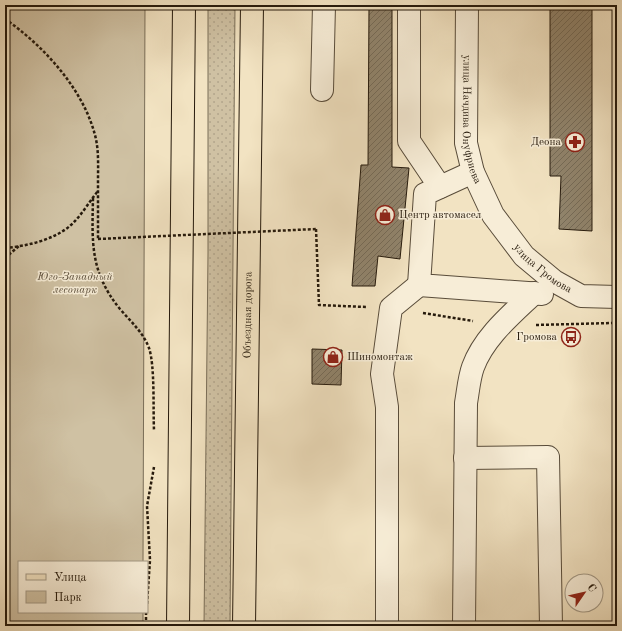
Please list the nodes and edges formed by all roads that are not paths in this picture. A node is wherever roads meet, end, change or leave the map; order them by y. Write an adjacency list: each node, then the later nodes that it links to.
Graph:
1 (184, 5): 15 (main road)
2 (252, 5): 16 (main road, Объездная дорога)
3 (324, 5): 6 (street)
4 (409, 5): 8 (street)
5 (467, 5): 7 (street, улица Начдива Онуфриева)
6 (322, 90)
7 (473, 172): 8 (street); 9 (street, улица Начдива Онуфриева)
8 (440, 187): 10 (street)
9 (501, 227): 12 (street, улица Громова)
10 (419, 285): 11 (street); 17 (street)
11 (534, 293): 12 (street); 14 (street)
12 (581, 296): 13 (street, улица Громова)
13 (617, 297)
14 (466, 458): 18 (street); 19 (street)
15 (178, 626)
16 (244, 626)
17 (387, 626)
18 (464, 626)
19 (550, 626)

